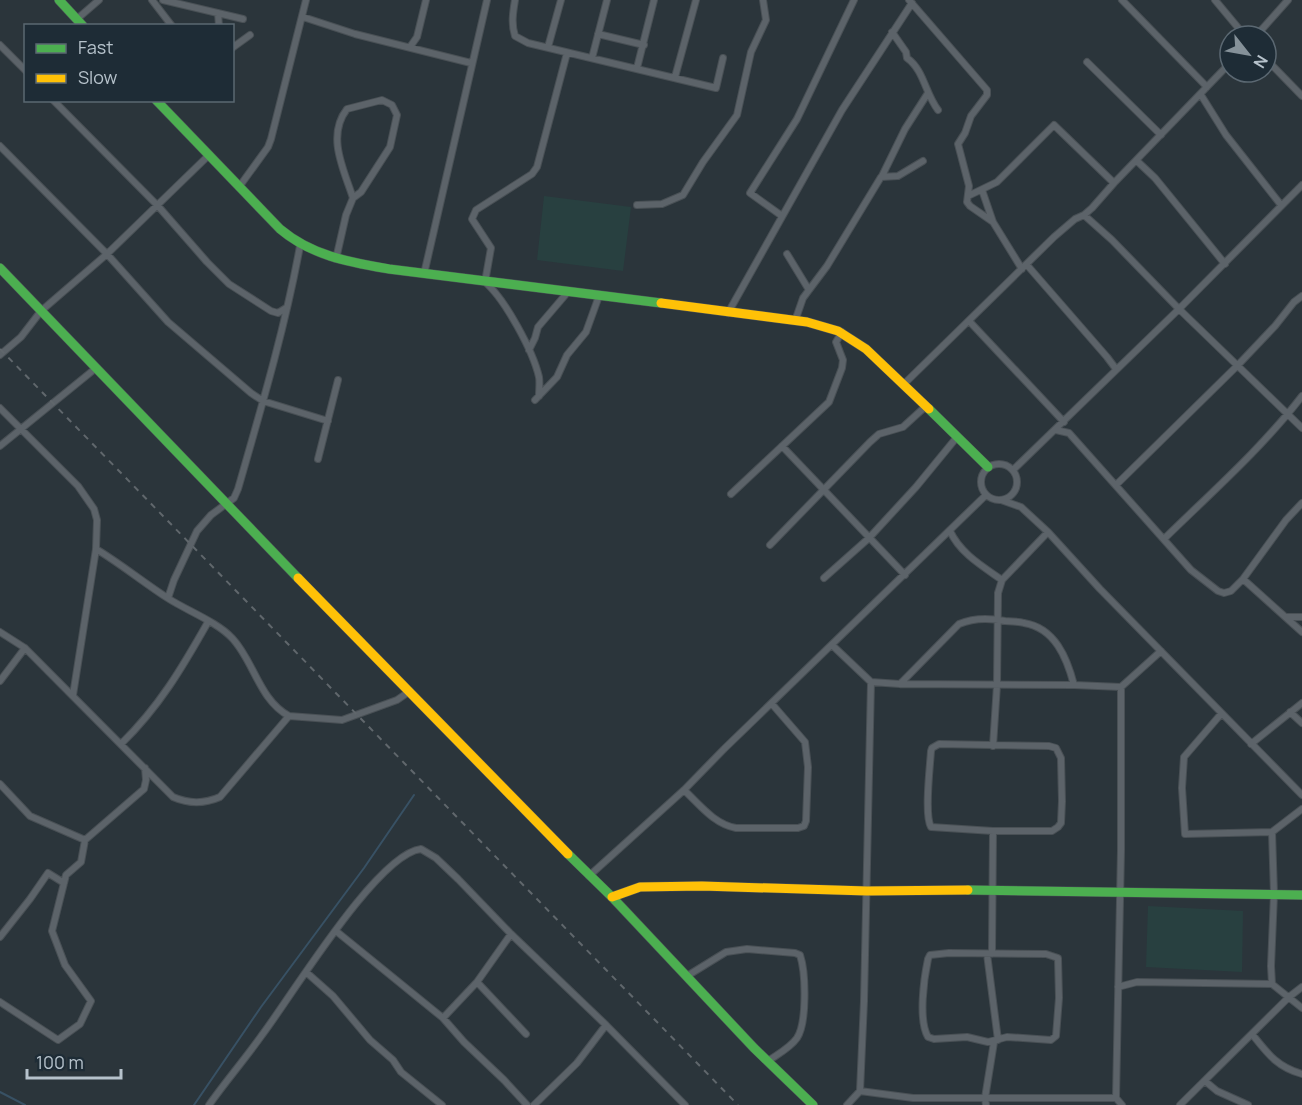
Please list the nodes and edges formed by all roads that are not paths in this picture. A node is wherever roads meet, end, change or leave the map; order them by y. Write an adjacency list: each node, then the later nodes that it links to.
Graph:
1 (59, 0): 22 (street)
2 (99, 0): 22 (street)
3 (152, 0): 23 (street)
4 (163, 0): 19 (street)
5 (306, 0): 20 (street)
6 (426, 0): 33 (street)
7 (486, 0): 39 (street)
8 (515, 0): 34 (street)
9 (561, 0): 34 (street)
10 (607, 0): 28 (street)
11 (654, 0): 31 (street)
12 (696, 0): 44 (street)
13 (763, 0): 64 (street)
14 (854, 0): 68 (street)
15 (1122, 0): 45 (street)
16 (1215, 0): 25 (street)
17 (1288, 0): 26 (street)
18 (911, 2): 27 (street); 62 (street)
19 (218, 13): 21 (street); 24 (street)
20 (303, 17): 33 (street); 60 (street)
21 (243, 19)
22 (80, 22)
23 (170, 24)
24 (219, 24)
25 (1235, 24)
26 (1267, 24)
27 (892, 32): 46 (street); 68 (street)
28 (598, 34): 31 (street); 36 (street)
29 (250, 35): 32 (street)
30 (0, 45): 41 (street)
31 (644, 45): 40 (street)
32 (234, 47)
33 (410, 47): 39 (street)
34 (548, 47): 35 (street)
35 (567, 53): 36 (street); 78 (street)
36 (592, 58): 40 (street)
37 (723, 58): 44 (street)
38 (1087, 62): 52 (street)
39 (471, 63): 77 (street)
40 (637, 68): 44 (street)
41 (24, 69)
42 (1278, 71): 48 (street)
43 (1218, 76): 45 (street)
44 (675, 77)
45 (1207, 87): 47 (street)
46 (928, 93): 51 (street); 57 (street)
47 (1201, 95): 52 (street); 65 (street)
48 (1302, 96)
49 (55, 102): 66 (street)
50 (158, 102): 54 (street)
51 (938, 110)
52 (1161, 135): 56 (street)
53 (0, 146): 71 (street)
54 (209, 155): 60 (street); 66 (street)
55 (923, 161): 57 (street)
56 (1137, 161): 58 (street); 74 (street)
57 (882, 176): 79 (street)
58 (1114, 183): 61 (street); 67 (street)
59 (1302, 185): 65 (street)
60 (239, 187): 70 (street)
61 (982, 190): 62 (street); 69 (street)
62 (968, 196): 69 (street)
63 (353, 198): 63 (street); 73 (street)
64 (637, 205)
65 (1281, 205): 74 (street)
66 (158, 206): 71 (street); 83 (street)
67 (1084, 215): 75 (street); 84 (street)
68 (782, 216): 86 (street)
69 (993, 222): 75 (street)
70 (300, 246): 73 (street); 83 (street)
71 (107, 254): 85 (street); 98 (street)
72 (787, 255): 79 (street)
73 (336, 259): 77 (street)
74 (1225, 264): 84 (street)
75 (1024, 267): 88 (street); 94 (street)
76 (0, 268): 85 (street)
77 (424, 274): 78 (street)
78 (485, 282): 80 (street); 90 (street)
79 (809, 290): 87 (street)
80 (567, 293): 81 (street); 90 (street)
81 (599, 296): 86 (street); 90 (street)
82 (1302, 296): 92 (street)
83 (286, 308): 98 (street)
84 (1179, 309): 92 (street); 94 (street)
85 (41, 311): 91 (street); 93 (street)
86 (728, 313): 87 (street)
87 (795, 321): 89 (street)
88 (970, 322): 96 (street); 103 (street)
89 (842, 332): 96 (street); 110 (street)
90 (529, 350)
91 (0, 355)
92 (1238, 365): 101 (street); 115 (street)
93 (96, 368): 106 (street); 120 (street)
94 (1116, 369): 103 (street)
95 (338, 380): 102 (street)
96 (904, 384): 99 (street)
97 (1302, 396): 101 (street)
98 (263, 401): 102 (street); 120 (street)
99 (926, 406): 108 (street); 116 (street)
100 (0, 408): 106 (street)
101 (1288, 414): 104 (street); 126 (street)
102 (328, 421): 111 (street)
103 (1065, 421): 105 (street); 107 (street)
104 (1302, 428)
105 (1056, 430): 107 (street); 113 (street)
106 (21, 431): 109 (street); 128 (street)
107 (1069, 433): 115 (street)
108 (957, 437): 112 (street); 125 (street)
109 (0, 446)
110 (782, 446): 116 (street); 117 (street)
111 (318, 459)
112 (988, 467): 113 (street); 118 (street)
113 (1013, 470): 114 (street)
114 (1017, 485): 119 (street); 122 (street)
115 (1116, 485): 126 (street)
116 (824, 491): 125 (street); 127 (street)
117 (731, 494)
118 (986, 495): 119 (street); 123 (street)
119 (1001, 500): 122 (street)
120 (225, 503): 133 (street); 149 (street)
121 (1302, 503): 131 (street)
122 (1021, 507): 124 (street)
123 (950, 531): 129 (street); 132 (street)
124 (1048, 532): 132 (street); 142 (street)
125 (869, 538): 129 (street); 130 (street)
126 (1165, 538): 131 (street)
127 (770, 545)
128 (96, 549): 133 (street); 150 (street)
129 (905, 575): 140 (street)
130 (824, 578)
131 (1243, 579): 134 (street)
132 (1002, 580): 136 (street)
133 (168, 598): 137 (street)
134 (1287, 617): 135 (street); 139 (street)
135 (1302, 617)
136 (996, 619): 145 (street); 146 (street); 147 (street)
137 (208, 622): 155 (street); 157 (street)
138 (0, 632): 141 (street)
139 (1302, 632)
140 (832, 645): 144 (street); 152 (street)
141 (25, 648): 143 (street); 150 (street)
142 (1161, 651): 148 (street); 154 (street)
143 (0, 681)
144 (871, 682): 145 (street); 171 (street)
145 (900, 684): 146 (street)
146 (997, 685): 147 (street); 159 (street)
147 (1074, 685): 148 (street)
148 (1121, 687): 172 (street)
149 (410, 691): 155 (street); 168 (street)
150 (73, 695): 157 (street)
151 (1302, 702): 153 (street)
152 (772, 704): 162 (street); 162 (street)
153 (1290, 712): 156 (street); 158 (street)
154 (1221, 714): 158 (street); 166 (street)
155 (289, 716): 160 (street)
156 (1302, 723)
157 (121, 744): 160 (street)
158 (1251, 744): 163 (street)
159 (993, 746): 165 (street); 165 (street)
160 (145, 768): 167 (street)
161 (0, 783): 167 (street)
162 (684, 790): 168 (street)
163 (1302, 795)
164 (1302, 809): 166 (street)
165 (993, 831): 170 (street)
166 (1272, 832): 173 (street)
167 (85, 840): 169 (street)
168 (589, 876): 175 (street)
169 (64, 882): 178 (street); 187 (street)
170 (993, 890): 171 (street); 172 (street); 179 (street)
171 (867, 891): 175 (street); 197 (street)
172 (1120, 892): 173 (street); 184 (street)
173 (1274, 894): 174 (street); 183 (street)
174 (1302, 895)
175 (612, 897): 181 (street)
176 (336, 931): 177 (street); 180 (street); 189 (street)
177 (510, 934): 182 (street); 190 (street)
178 (0, 937)
179 (989, 954): 193 (street); 193 (street); 193 (street)
180 (306, 972): 202 (street); 203 (street)
181 (687, 975): 194 (street); 194 (street)
182 (477, 982): 189 (street); 191 (street)
183 (1272, 984): 184 (street); 186 (street)
184 (1118, 987): 199 (street)
185 (1302, 987): 186 (street)
186 (1289, 997): 188 (street); 192 (street)
187 (0, 1002)
188 (1302, 1008)
189 (443, 1018): 204 (street)
190 (606, 1025): 205 (street); 206 (street)
191 (526, 1034)
192 (1252, 1034): 195 (street); 196 (street)
193 (996, 1041): 200 (street)
194 (768, 1061): 207 (street)
195 (1302, 1074)
196 (1205, 1081): 211 (street); 212 (street)
197 (860, 1091): 198 (street); 208 (street)
198 (913, 1098): 200 (street); 209 (street)
199 (1116, 1098): 201 (street); 210 (street)
200 (986, 1102): 201 (street)
201 (1065, 1102)
202 (209, 1105)
203 (442, 1105)
204 (527, 1105)
205 (534, 1105)
206 (685, 1105)
207 (813, 1105)
208 (847, 1105)
209 (916, 1105)
210 (1122, 1105)
211 (1180, 1105)
212 (1248, 1105)

